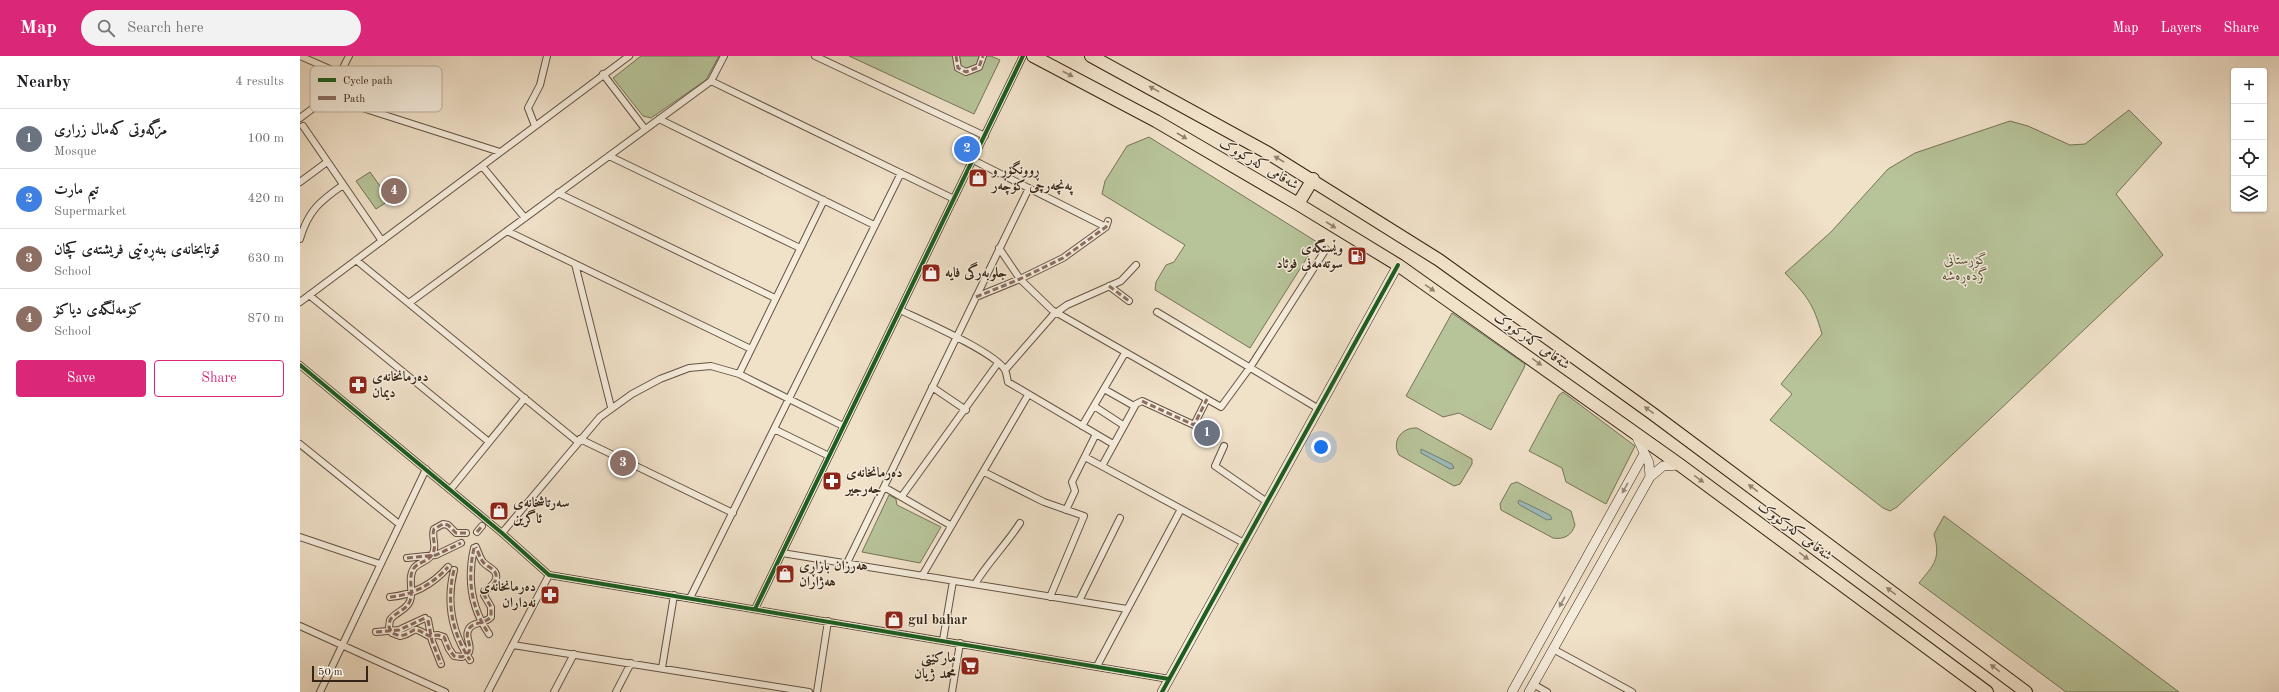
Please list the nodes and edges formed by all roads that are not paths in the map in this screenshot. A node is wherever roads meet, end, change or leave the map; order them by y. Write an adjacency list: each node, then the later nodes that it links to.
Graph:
1 (300, 56): 12 (street)
2 (349, 56): 13 (street)
3 (547, 56): 21 (street)
4 (628, 56): 14 (street)
5 (724, 56): 15 (street)
6 (815, 56): 23 (street)
7 (956, 56): 11 (street)
8 (1023, 56): 23 (street)
9 (1033, 56): 37 (highway, شەقامی کەرکووک, one-way to 37)
10 (1091, 56): 30 (highway, شەقامی کەرکووک, one-way to 10)
11 (983, 57)
12 (323, 66)
13 (345, 66)
14 (603, 74): 21 (street); 22 (street)
15 (710, 81): 19 (street); 29 (street)
16 (310, 110): 18 (street)
17 (375, 112): 24 (street)
18 (300, 118)
19 (659, 119): 22 (street); 36 (street)
20 (303, 126): 27 (street)
21 (535, 126): 24 (street)
22 (645, 129): 25 (street)
23 (985, 136): 26 (street)
24 (500, 152): 28 (street)
25 (609, 156): 34 (street); 43 (street)
26 (973, 160): 33 (street); 35 (street)
27 (328, 162): 31 (street); 32 (street)
28 (482, 166): 38 (street); 42 (street)
29 (901, 173): 35 (street); 39 (street)
30 (1313, 179): 37 (highway); 169 (highway, شەقامی کەرکووک, one-way to 30)
31 (300, 182)
32 (343, 185): 41 (street); 42 (street)
33 (1029, 188): 44 (street); 50 (street)
34 (558, 193): 38 (street); 54 (street)
35 (954, 199): 58 (street)
36 (824, 200): 39 (street); 43 (street)
37 (1298, 204): 49 (highway, شەقامی کەرکووک, one-way to 49)
38 (525, 218): 40 (street)
39 (874, 225): 73 (street)
40 (507, 231): 47 (street); 57 (street)
41 (300, 239)
42 (382, 241): 46 (street)
43 (800, 248): 54 (street)
44 (999, 248): 50 (street); 53 (street)
45 (1326, 249): 66 (street)
46 (356, 260): 52 (street); 57 (street)
47 (574, 264): 62 (street); 77 (street)
48 (1136, 265): 51 (street)
49 (1398, 266): 78 (street); 84 (highway, شەقامی کەرکووک, one-way to 84)
50 (1020, 279): 53 (street); 59 (street)
51 (1110, 286): 55 (street); 59 (street)
52 (309, 295): 56 (street); 87 (street)
53 (976, 297): 61 (street)
54 (775, 298): 62 (street)
55 (1129, 301)
56 (300, 302)
57 (409, 303): 72 (street)
58 (900, 310): 61 (street); 80 (street)
59 (1056, 312): 63 (street); 67 (street)
60 (1158, 312): 66 (street)
61 (956, 337): 64 (street); 69 (street)
62 (751, 349): 68 (street)
63 (1125, 353): 70 (street); 74 (street)
64 (998, 363): 67 (street); 79 (street)
65 (300, 365): 96 (street)
66 (1251, 366): 74 (street); 78 (street)
67 (1005, 370): 71 (street)
68 (739, 374): 73 (street); 77 (street)
69 (932, 387): 79 (street); 99 (street)
70 (1104, 389): 75 (street); 76 (street)
71 (1028, 395): 81 (street); 97 (street)
72 (525, 398): 86 (street); 87 (street)
73 (789, 399): 80 (street); 83 (street)
74 (1207, 399): 76 (street)
75 (1094, 406): 81 (street); 82 (street)
76 (1134, 406): 82 (street)
77 (611, 407): 86 (street)
78 (1319, 409): 102 (street)
79 (966, 410): 101 (street)
80 (843, 426): 92 (street)
81 (1082, 426): 85 (street)
82 (1123, 426): 89 (street)
83 (774, 429): 92 (street); 105 (street)
84 (1635, 433): 91 (street); 94 (highway, شەقامی کەرکووک)
85 (1096, 434): 89 (street); 93 (street)
86 (579, 440): 105 (street); 113 (street)
87 (489, 442): 100 (street)
88 (300, 444): 108 (street)
89 (1114, 444): 95 (street)
90 (1224, 446): 102 (street)
91 (1644, 454): 98 (street); 165 (street, one-way to 165)
92 (829, 456): 117 (street)
93 (1085, 457): 95 (street); 104 (street)
94 (1680, 465): 98 (street); 168 (highway, شەقامی کەرکووک, one-way to 168)
95 (1102, 466): 103 (street)
96 (426, 470): 100 (street); 108 (street)
97 (984, 472): 104 (street); 109 (street)
98 (1650, 477): 145 (street)
99 (884, 487): 101 (street); 120 (street)
100 (450, 490): 113 (street)
101 (902, 496): 109 (street)
102 (1267, 502): 116 (street)
103 (1181, 509): 116 (street); 133 (street)
104 (1066, 510): 129 (street)
105 (733, 513): 130 (street)
106 (1120, 518): 131 (street)
107 (1020, 523): 125 (street)
108 (399, 524): 121 (street)
109 (950, 525): 123 (street)
110 (482, 526): 112 (street)
111 (466, 532): 118 (street)
112 (477, 532)
113 (502, 533): 122 (street)
114 (300, 537): 121 (street)
115 (461, 543): 118 (street)
116 (1244, 543): 153 (street)
117 (782, 553): 120 (street); 132 (street)
118 (431, 556): 119 (street); 126 (street)
119 (407, 558)
120 (847, 563): 123 (street)
121 (380, 564): 143 (street)
122 (549, 575): 127 (street); 144 (street)
123 (922, 576): 124 (street)
124 (953, 580): 125 (street); 141 (street)
125 (975, 584): 129 (street)
126 (412, 592): 128 (street); 137 (street); 146 (street)
127 (674, 595): 130 (street); 152 (street)
128 (390, 597)
129 (1050, 597): 131 (street)
130 (690, 598): 132 (street)
131 (1079, 601): 133 (street)
132 (755, 609): 134 (street)
133 (1127, 610): 151 (street)
134 (828, 621): 141 (street); 162 (street)
135 (483, 623): 135 (street); 139 (street); 146 (street)
136 (300, 626): 143 (street)
137 (391, 631): 138 (street); 140 (street); 140 (street)
138 (376, 632)
139 (489, 634)
140 (431, 636): 146 (street); 150 (street)
141 (943, 640): 142 (street)
142 (960, 643): 151 (street); 163 (street)
143 (342, 645): 156 (street); 157 (street)
144 (512, 645): 147 (street); 158 (street)
145 (1553, 649): 154 (street); 167 (street)
146 (466, 654): 148 (street)
147 (574, 654): 149 (street); 159 (street)
148 (470, 660)
149 (631, 663): 152 (street); 160 (street)
150 (441, 664)
151 (1097, 666): 153 (street)
152 (662, 668): 155 (street)
153 (1169, 679): 164 (street)
154 (1531, 688): 166 (street)
155 (800, 691): 161 (street)
156 (320, 692)
157 (444, 692)
158 (488, 692)
159 (554, 692)
160 (616, 692)
161 (809, 692)
162 (817, 692)
163 (952, 692)
164 (1162, 692)
165 (1512, 692)
166 (1547, 692)
167 (1632, 692)
168 (1987, 692)
169 (2026, 692)

